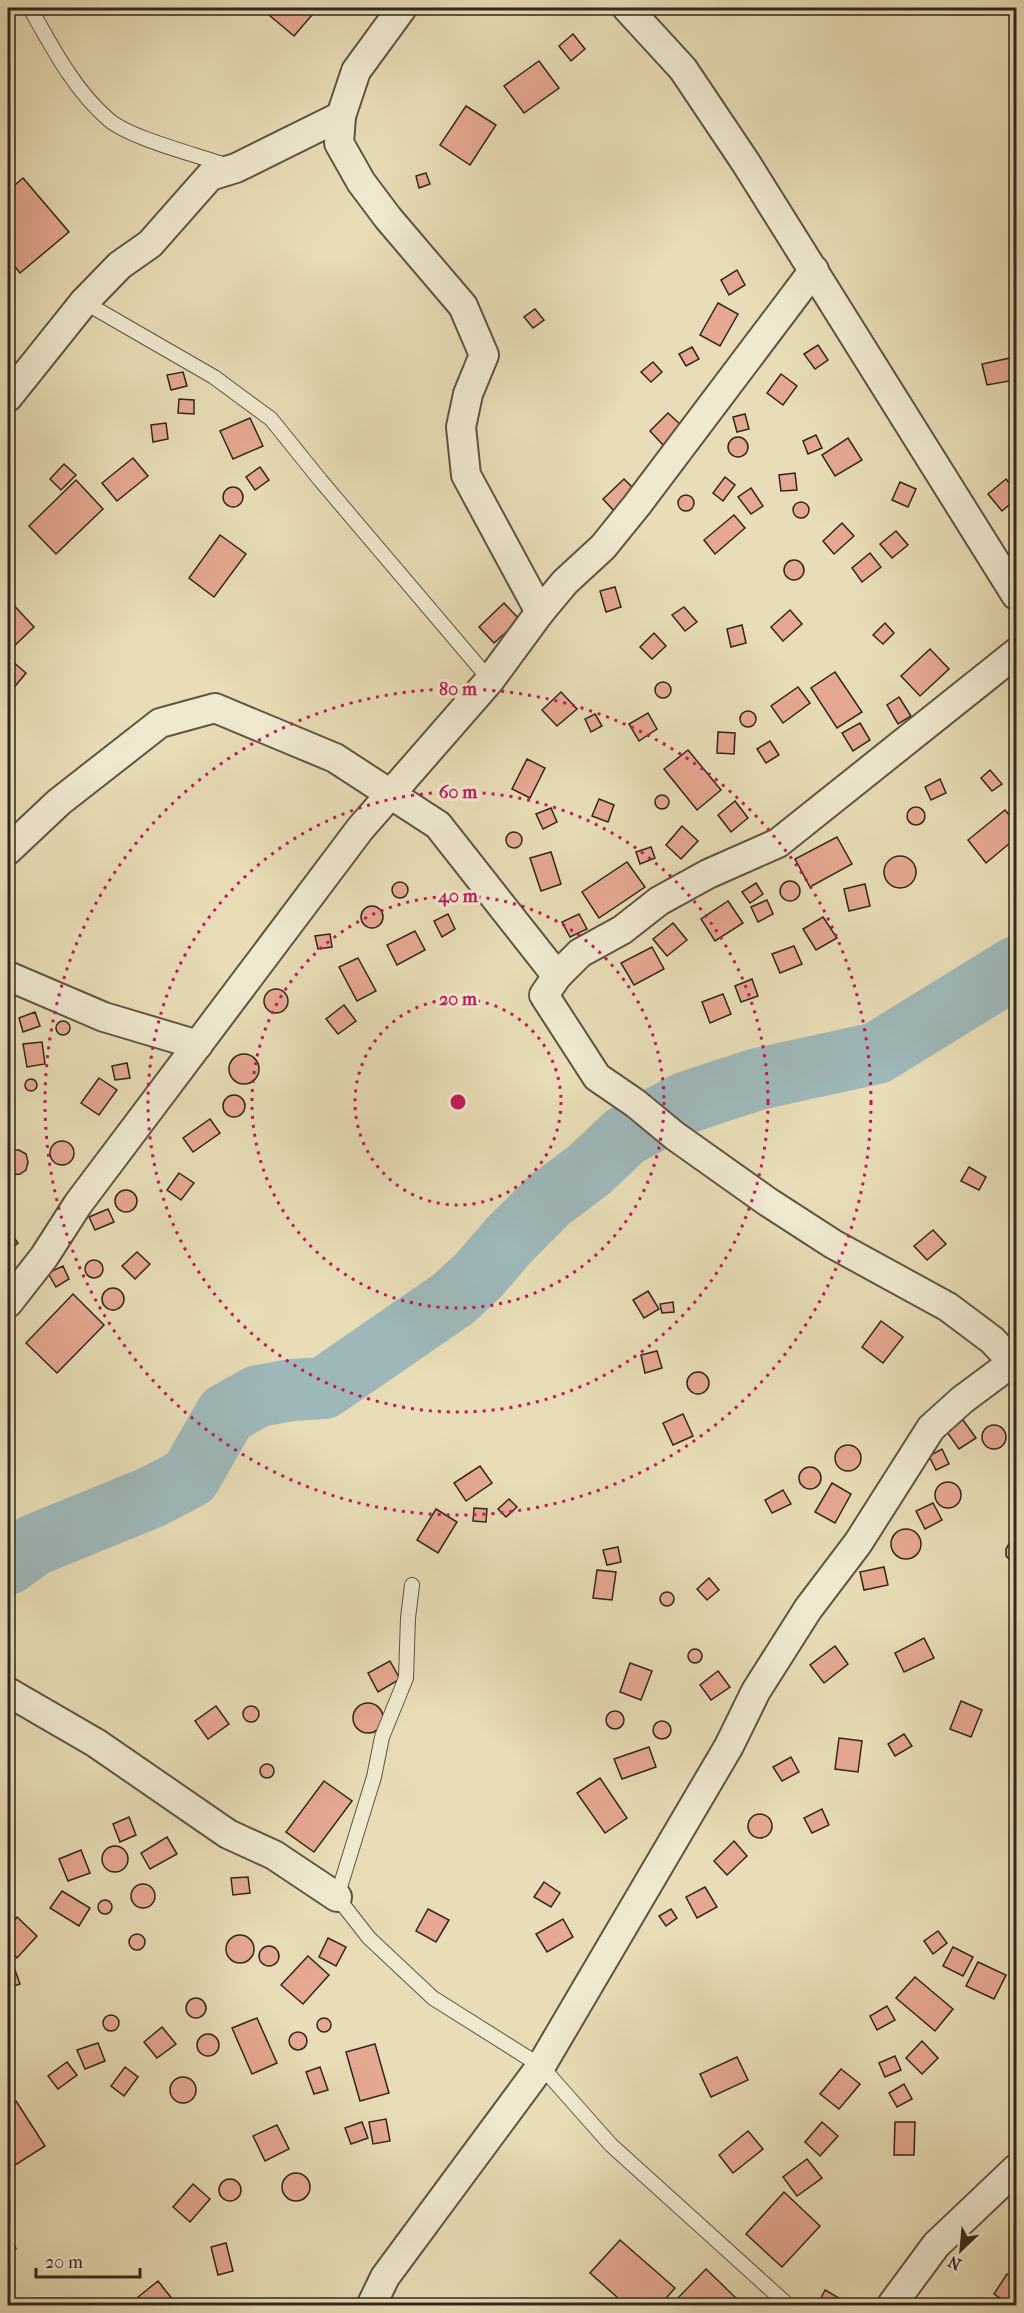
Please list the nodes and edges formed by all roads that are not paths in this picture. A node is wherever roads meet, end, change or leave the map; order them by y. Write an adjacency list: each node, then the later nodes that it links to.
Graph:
1 (30, 8): 5 (lane)
2 (402, 8): 4 (street)
3 (627, 8): 6 (street)
4 (341, 117): 5 (street); 10 (street)
5 (236, 168): 7 (street)
6 (814, 270): 9 (street); 10 (street)
7 (84, 302): 8 (street); 12 (lane)
8 (8, 397)
9 (1017, 595)
10 (540, 612): 12 (street)
11 (1017, 653): 16 (street)
12 (490, 680): 13 (street)
13 (389, 794): 14 (street); 16 (street); 17 (street)
14 (8, 850)
15 (8, 976): 17 (street)
16 (557, 976): 19 (street)
17 (198, 1045): 18 (street)
18 (8, 1303)
19 (1015, 1364): 23 (street)
20 (412, 1585): 22 (lane)
21 (8, 1692): 22 (street)
22 (336, 1897): 23 (lane)
23 (541, 2066): 25 (street); 26 (lane)
24 (1017, 2169): 27 (street)
25 (371, 2306)
26 (789, 2306)
27 (891, 2306)

